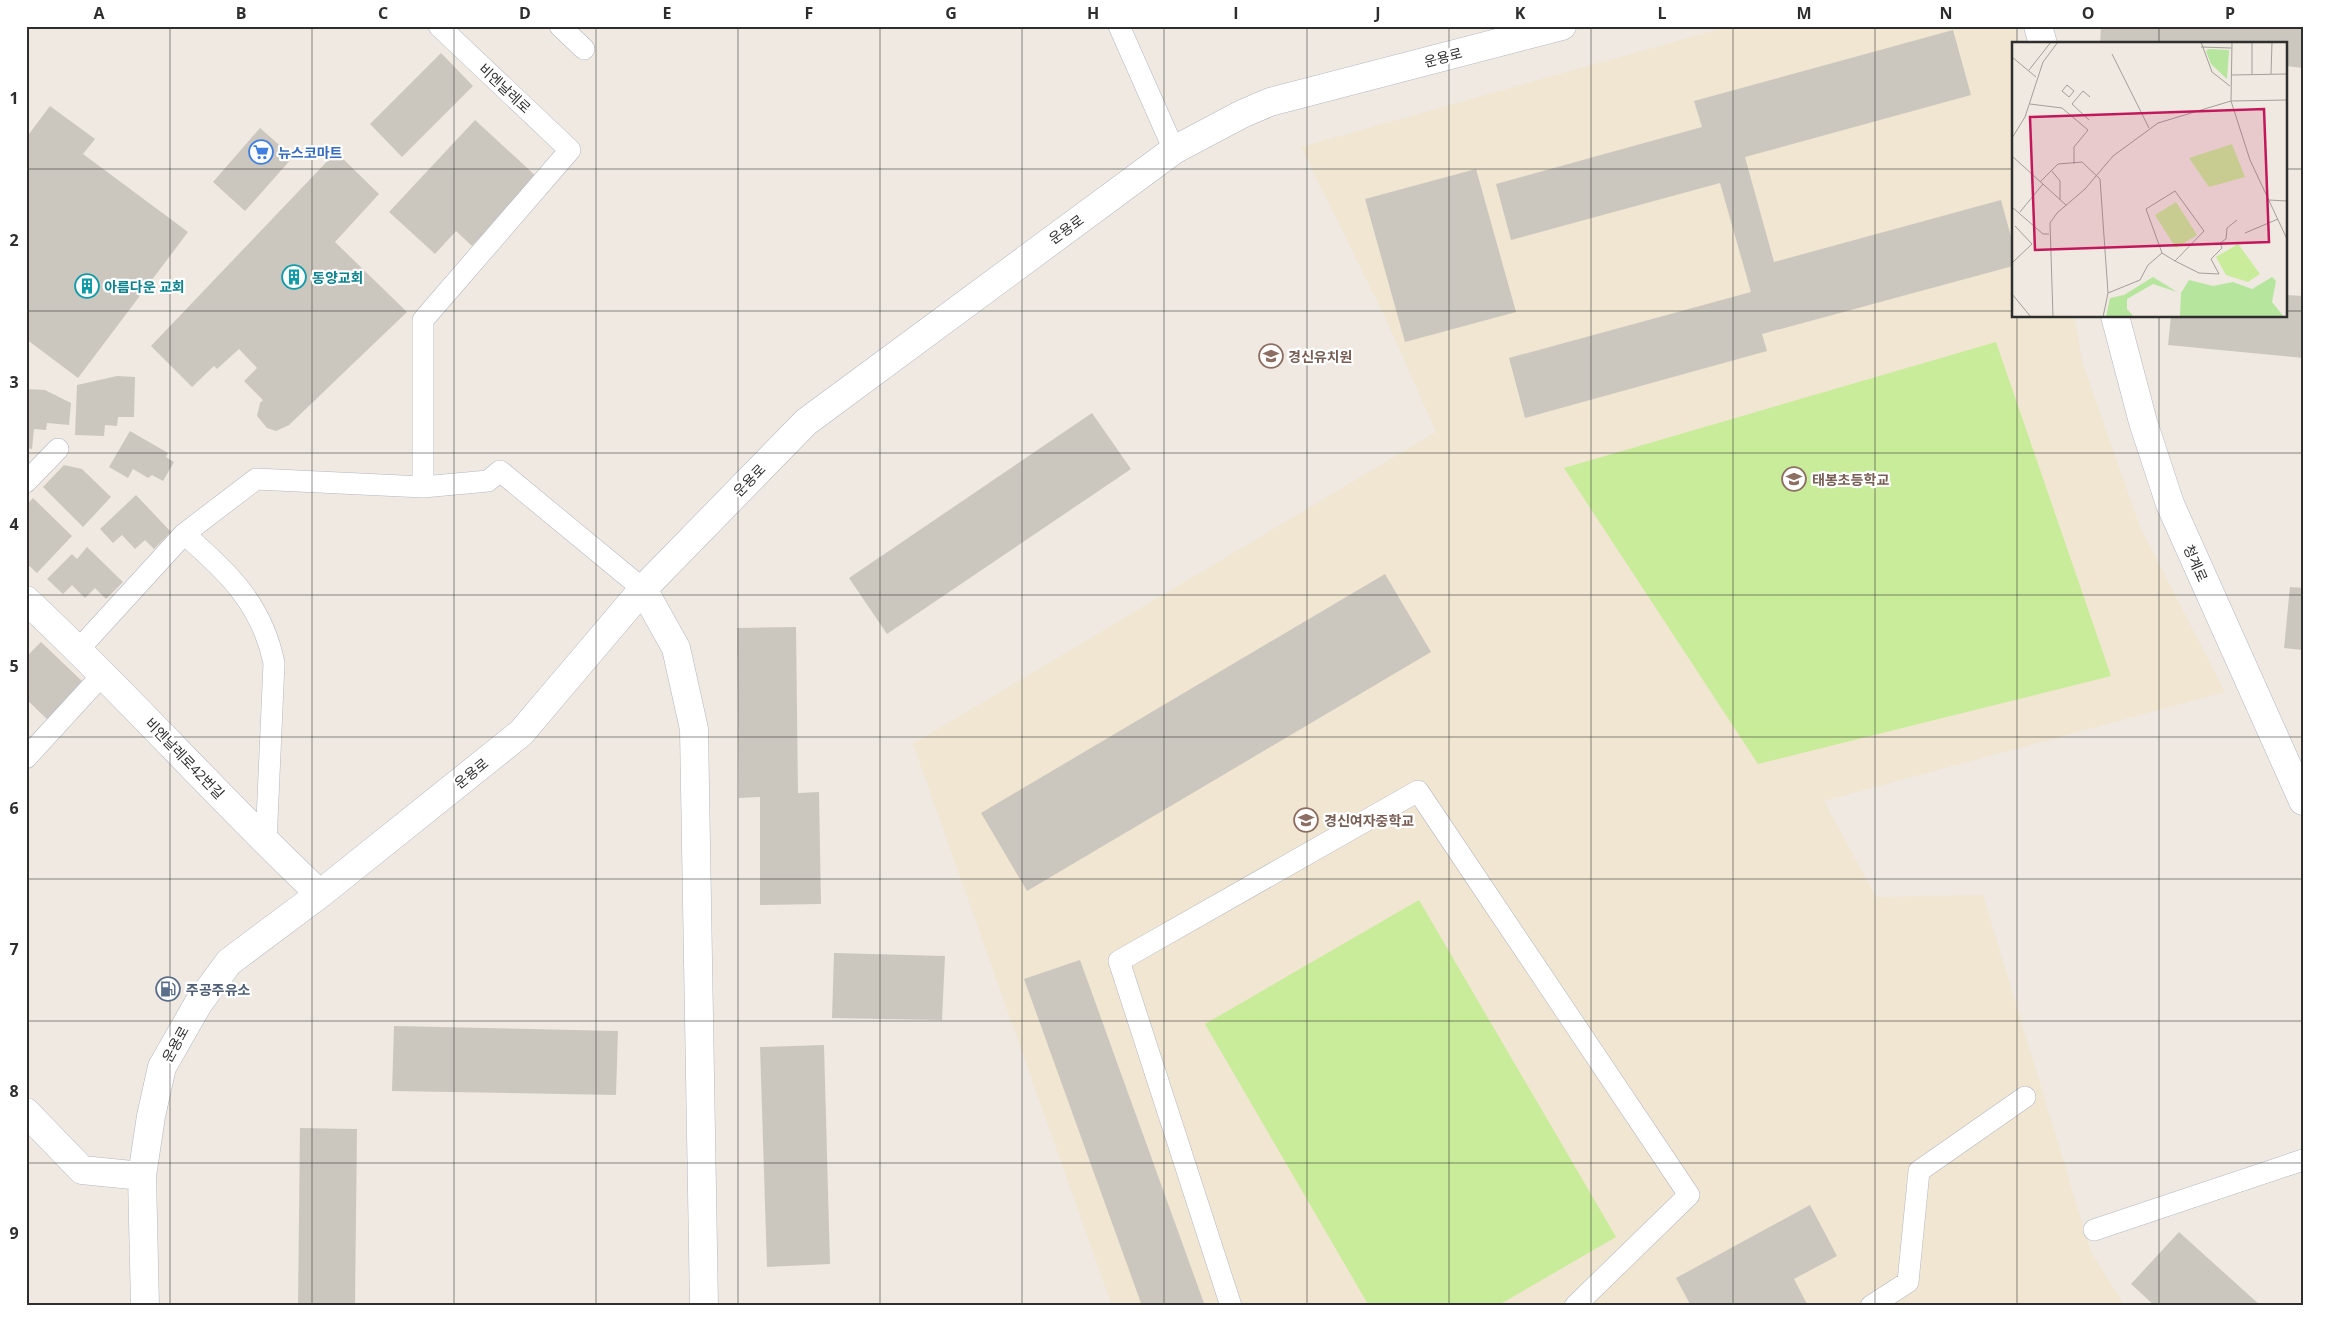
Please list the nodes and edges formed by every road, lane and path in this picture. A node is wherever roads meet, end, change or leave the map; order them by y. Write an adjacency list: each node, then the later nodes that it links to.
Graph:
1 (439, 26): 12 (lane, 비엔날레로)
2 (560, 26): 7 (lane)
3 (1118, 26): 8 (lane)
4 (1562, 26): 8 (street, 운용로)
5 (2038, 26): 6 (street)
6 (2042, 42)
7 (584, 49)
8 (1174, 150): 14 (street, 운용로)
9 (2116, 318): 19 (street, 청계로)
10 (58, 449): 11 (lane)
11 (26, 482)
12 (424, 488): 13 (lane); 14 (lane)
13 (184, 534): 16 (lane); 20 (lane)
14 (642, 589): 21 (street, 운용로); 28 (street)
15 (26, 600): 16 (street, 비엔날레로42번길)
16 (79, 649): 17 (street, 비엔날레로42번길)
17 (104, 673): 18 (lane); 20 (street, 비엔날레로42번길)
18 (26, 758)
19 (2303, 801)
20 (266, 843): 21 (street, 비엔날레로42번길)
21 (320, 894): 25 (street, 운용로)
22 (2025, 1096): 31 (lane)
23 (26, 1112): 25 (street)
24 (2303, 1160): 26 (lane)
25 (142, 1176): 27 (street, 운용로)
26 (2094, 1230)
27 (145, 1306)
28 (704, 1306)
29 (1231, 1306): 30 (lane)
30 (1575, 1306)
31 (1871, 1306)

